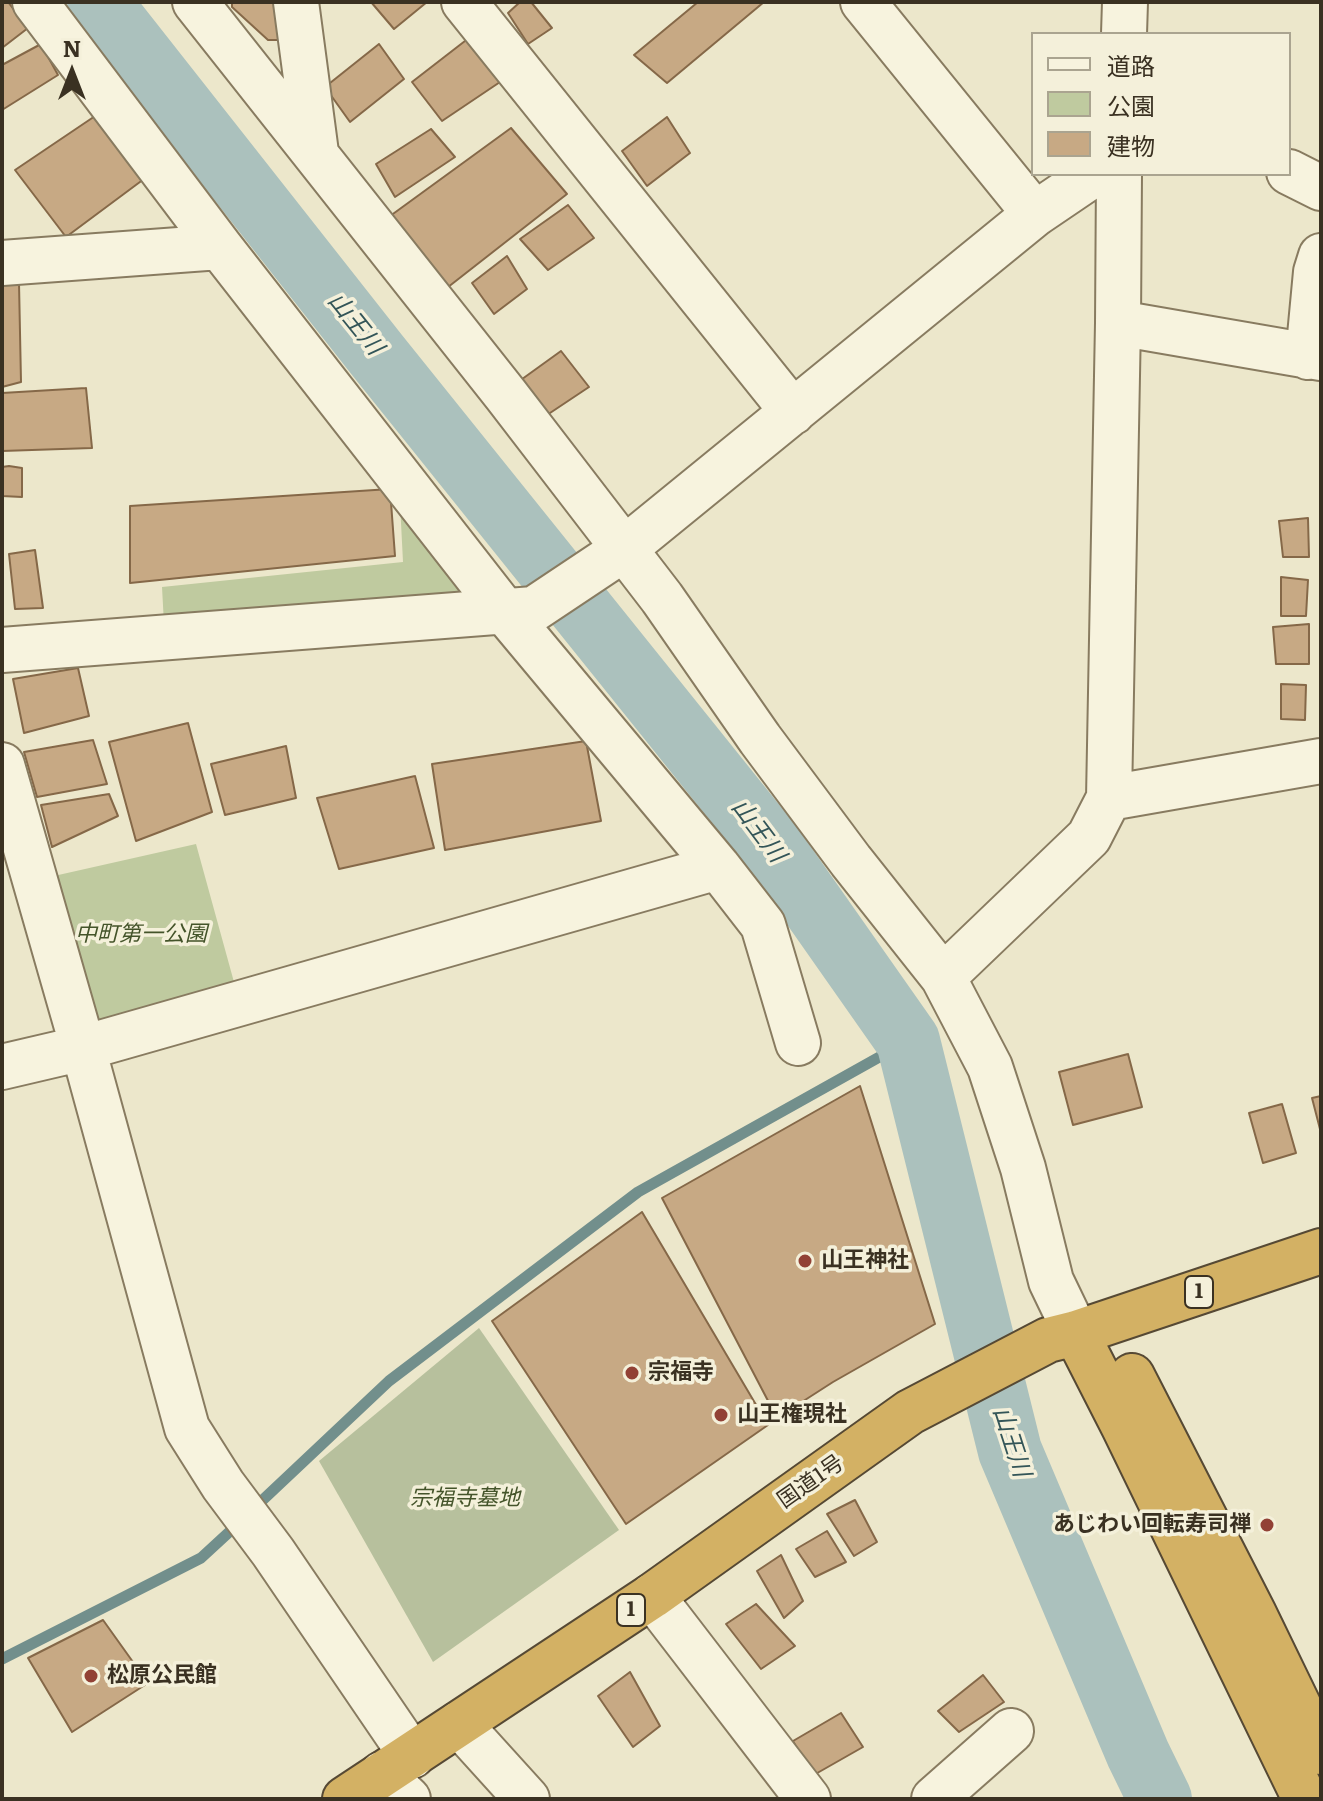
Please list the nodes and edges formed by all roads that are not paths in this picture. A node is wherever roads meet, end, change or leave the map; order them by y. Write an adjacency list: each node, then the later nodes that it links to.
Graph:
1 (35, 2): 14 (street)
2 (195, 2): 8 (street)
3 (296, 2): 8 (street)
4 (464, 2): 19 (street)
5 (863, 2): 13 (street)
6 (1125, 2): 7 (street)
7 (1124, 32)
8 (316, 156): 20 (street)
9 (1291, 173): 12 (street)
10 (1091, 176): 13 (street)
11 (1119, 176): 17 (street)
12 (1321, 188)
13 (1035, 214): 19 (street)
14 (220, 247): 16 (street); 21 (street)
15 (1321, 256): 18 (street)
16 (2, 263)
17 (1118, 323): 18 (street); 25 (street)
18 (1314, 357)
19 (793, 412): 20 (street)
20 (624, 549): 21 (street); 27 (street)
21 (519, 611): 22 (street); 26 (street)
22 (2, 650)
23 (1321, 761): 25 (street)
24 (2, 765): 29 (street)
25 (1109, 798): 27 (street)
26 (718, 867): 28 (street); 29 (street)
27 (943, 977): 32 (street)
28 (798, 1043)
29 (83, 1048): 30 (street); 37 (street)
30 (2, 1067)
31 (1321, 1251): 32 (highway, 国道1号 / 1)
32 (1062, 1337): 33 (highway, 国道1号 / 1); 36 (highway); 42 (highway)
33 (652, 1596): 34 (highway, 国道1号 / 1); 40 (street)
34 (459, 1724): 37 (highway, 国道1号 / 1); 39 (street)
35 (1011, 1731): 41 (street)
36 (1321, 1752)
37 (400, 1776): 38 (highway, 国道1号 / 1)
38 (345, 1799)
39 (527, 1799)
40 (808, 1799)
41 (934, 1799)
42 (1305, 1799)

